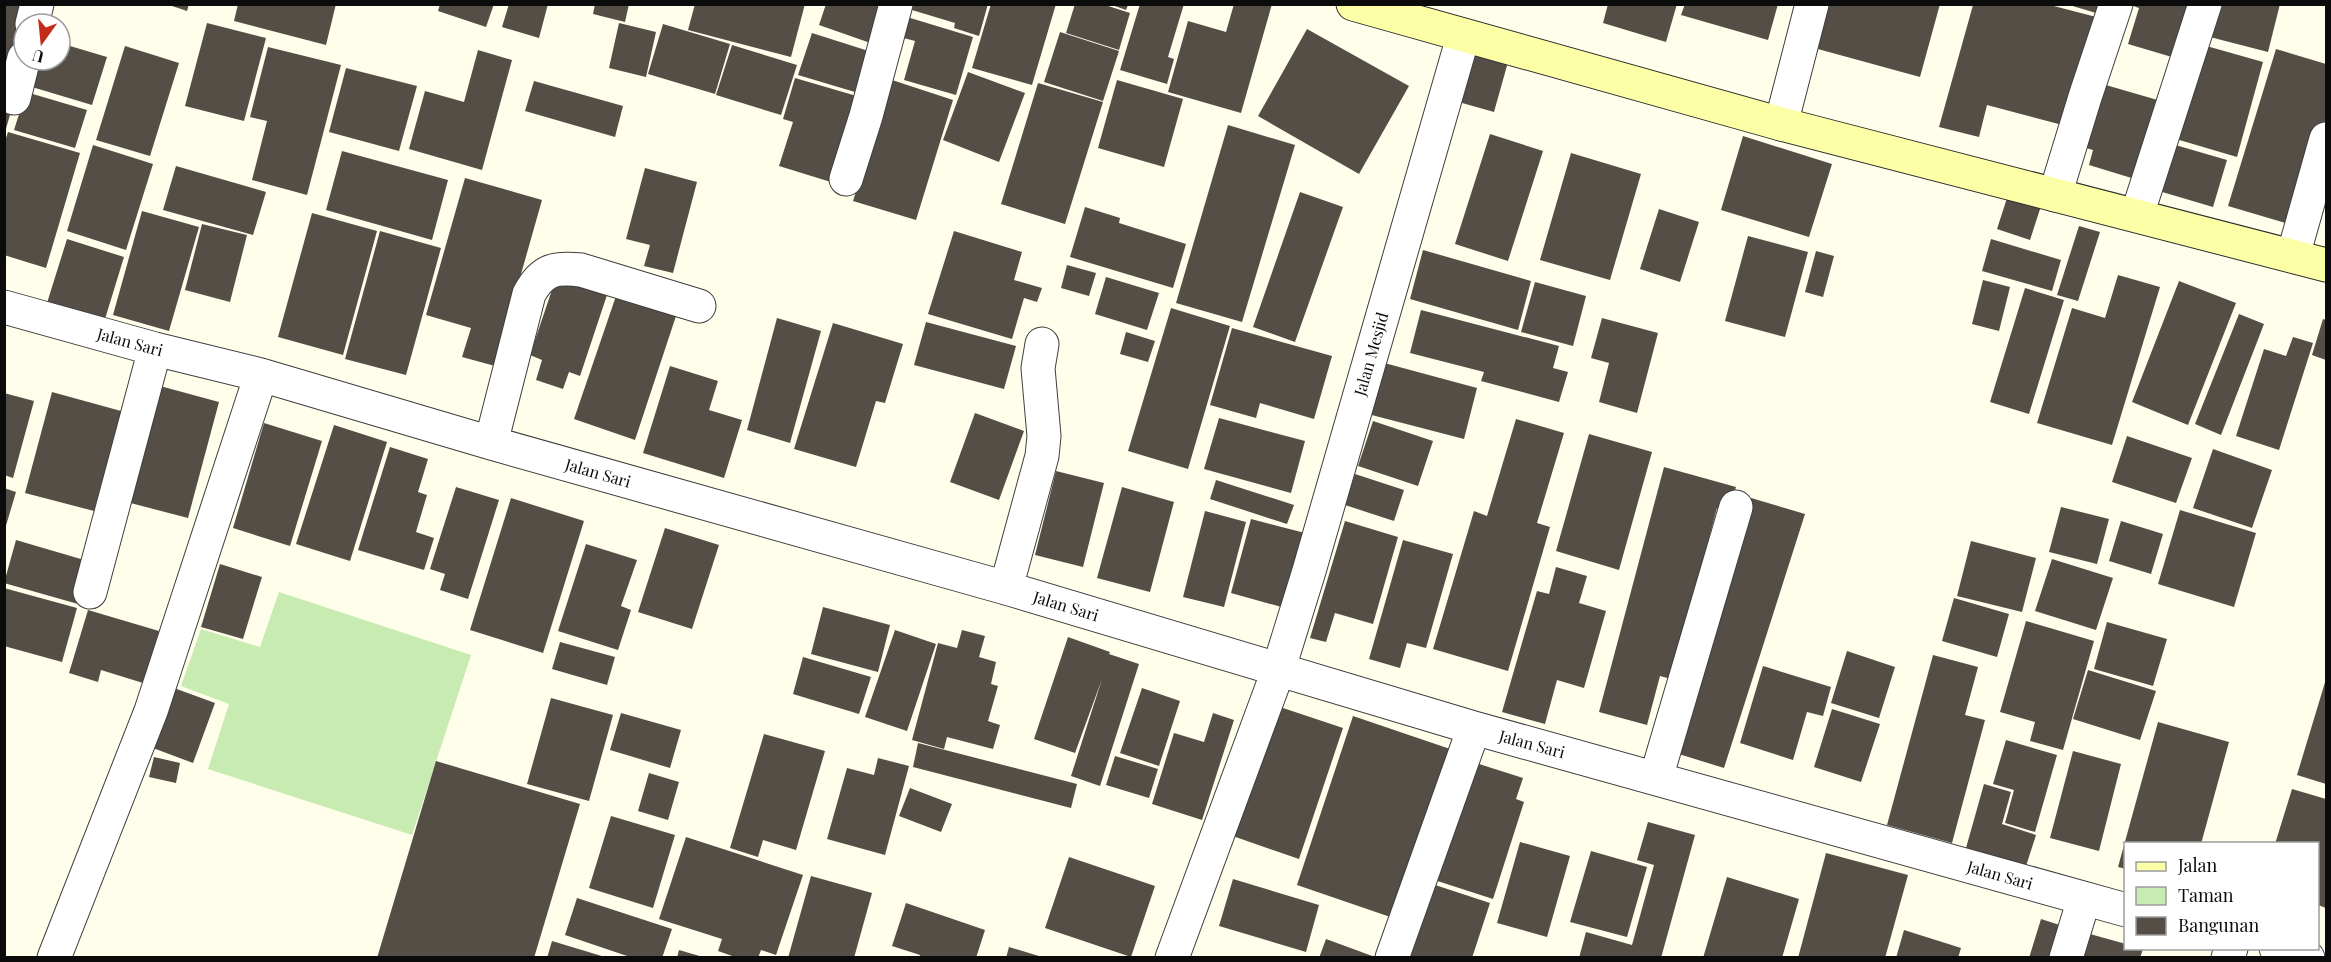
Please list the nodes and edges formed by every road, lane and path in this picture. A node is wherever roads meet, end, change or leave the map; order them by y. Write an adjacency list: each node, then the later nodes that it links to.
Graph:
1 (896, 4): 11 (street)
2 (1353, 4): 6 (street)
3 (1812, 4): 9 (street)
4 (2116, 4): 12 (street)
5 (2205, 4): 13 (street)
6 (1463, 37): 9 (street); 25 (street, Jalan Mesjid)
7 (20, 72): 8 (street)
8 (14, 98)
9 (1781, 124): 12 (street)
10 (2326, 139): 14 (street)
11 (846, 179)
12 (2055, 195): 13 (street)
13 (2138, 215): 14 (street)
14 (2293, 256): 15 (street)
15 (2326, 265)
16 (699, 306): 21 (street)
17 (4, 307): 19 (street, Jalan Sari)
18 (1042, 344): 23 (street)
19 (155, 349): 20 (street, Jalan Sari); 24 (street)
20 (261, 375): 21 (street, Jalan Sari); 31 (street)
21 (491, 443): 23 (street, Jalan Sari)
22 (1736, 507): 27 (street)
23 (1006, 588): 25 (street, Jalan Sari)
24 (90, 592)
25 (1278, 671): 26 (street, Jalan Sari); 32 (street, Jalan Mesjid)
26 (1474, 728): 27 (street, Jalan Sari); 33 (street)
27 (1656, 778): 28 (street, Jalan Sari)
28 (2084, 899): 29 (street, Jalan Sari); 34 (street)
29 (2124, 909)
30 (2283, 950): 35 (street)
31 (54, 957)
32 (1172, 957)
33 (1392, 957)
34 (2066, 957)
35 (2308, 957)

